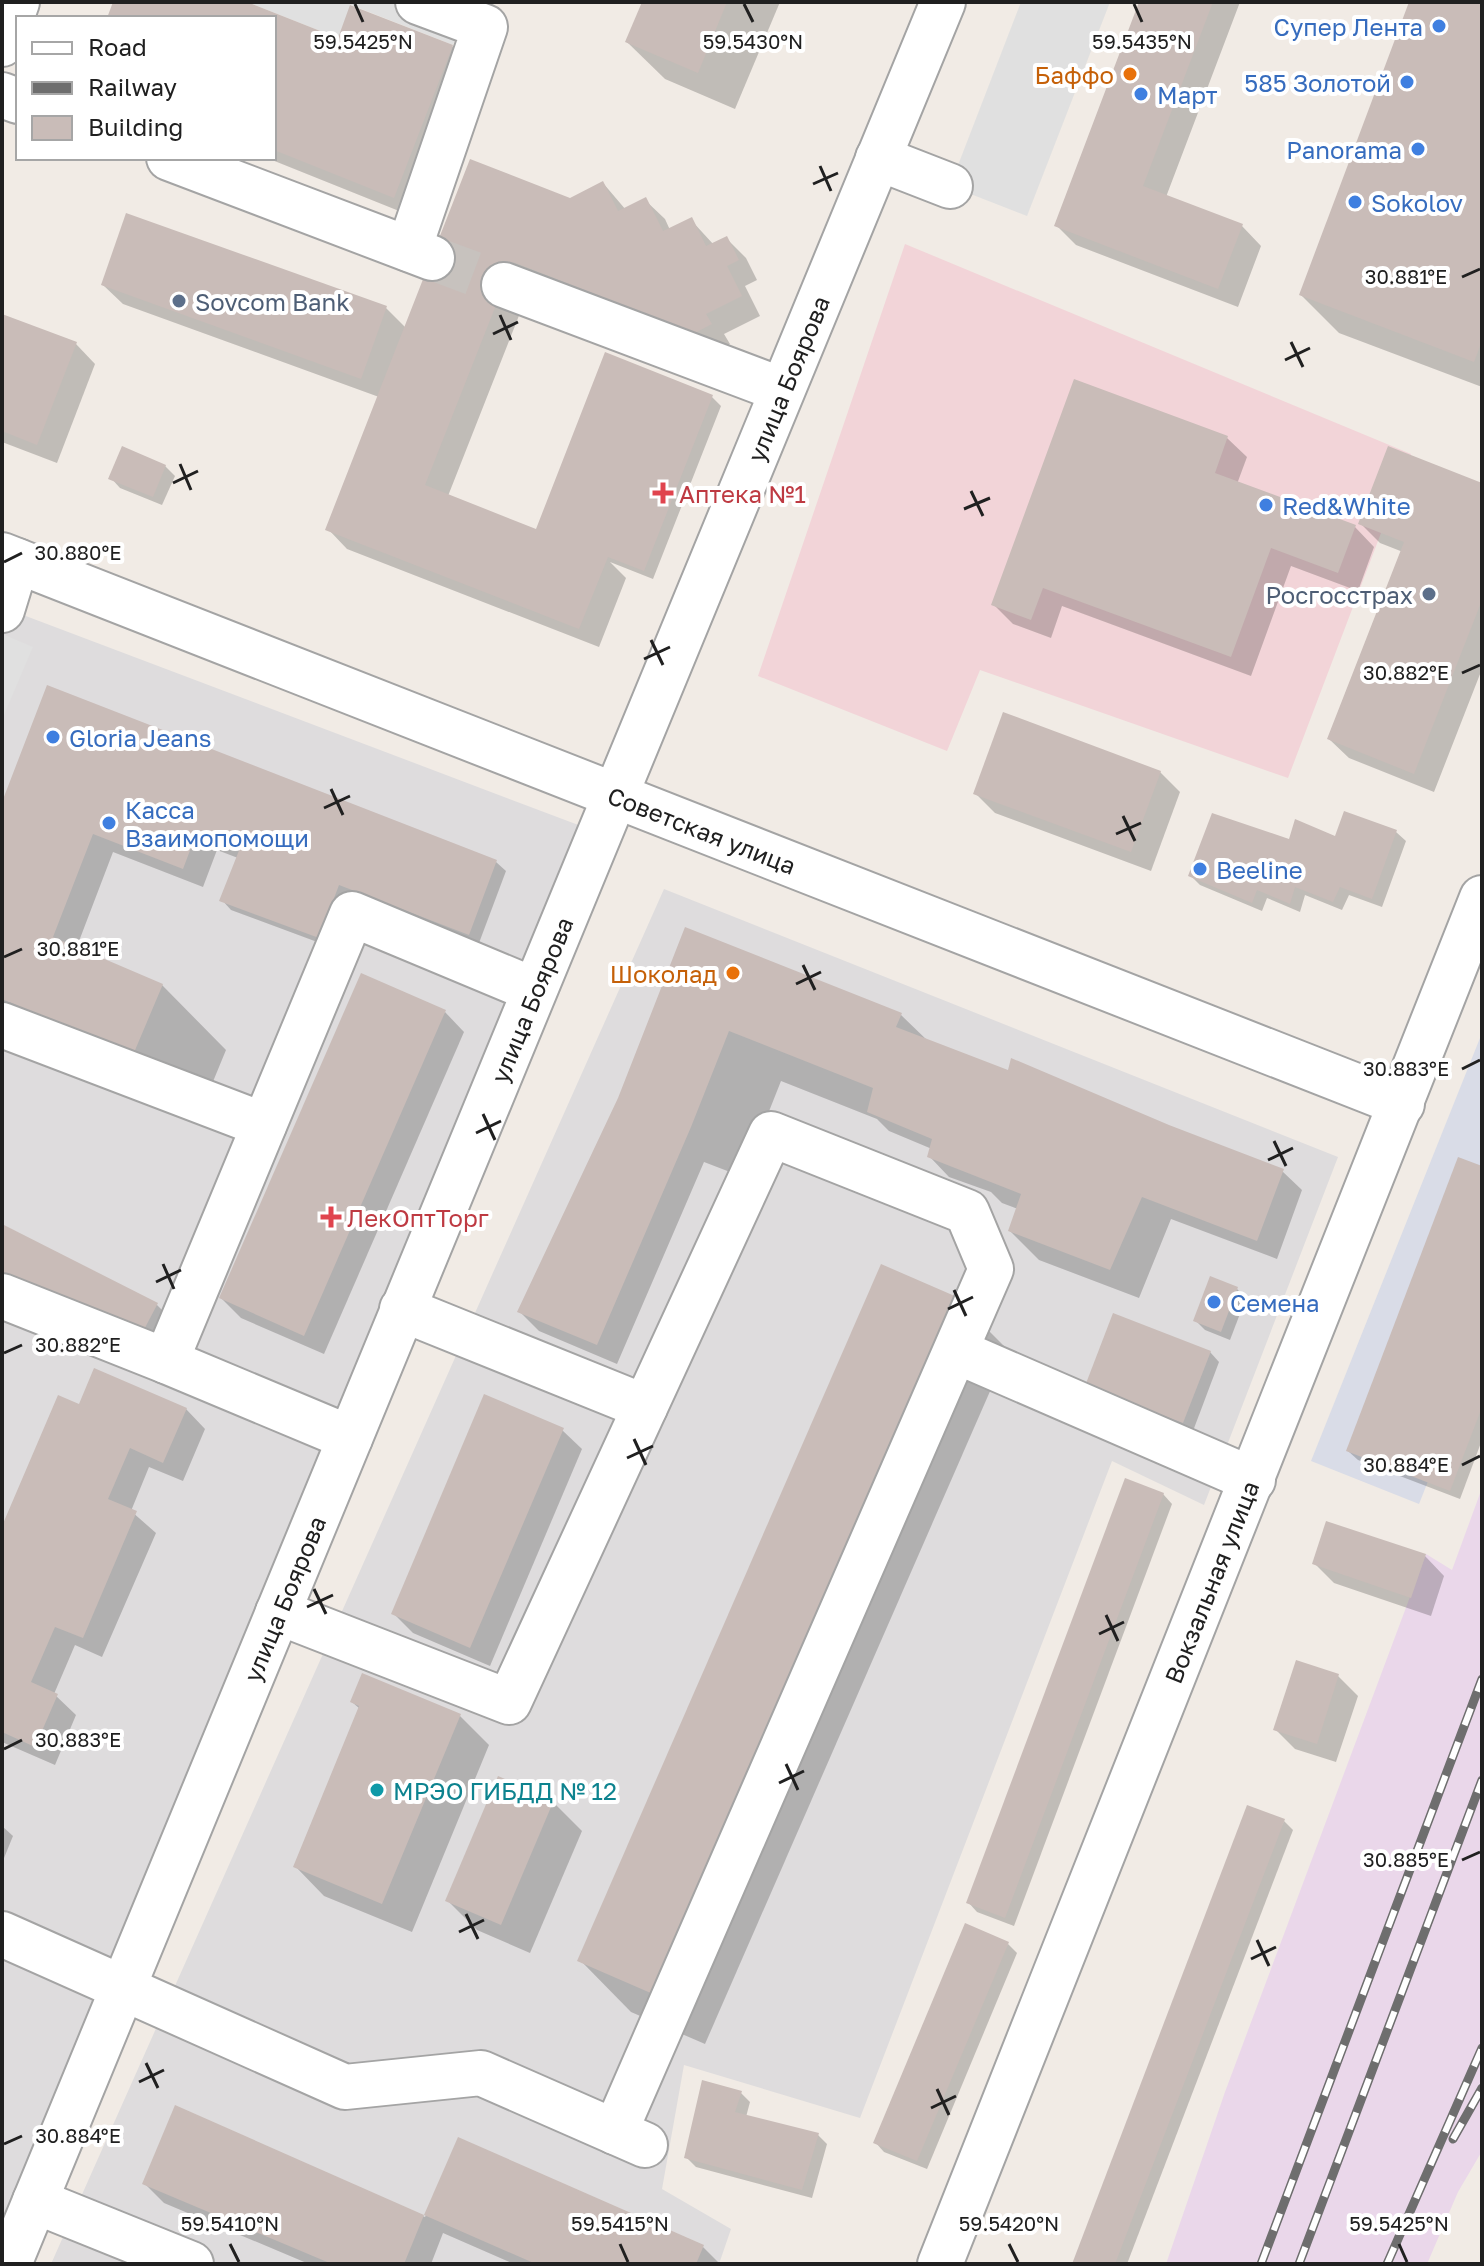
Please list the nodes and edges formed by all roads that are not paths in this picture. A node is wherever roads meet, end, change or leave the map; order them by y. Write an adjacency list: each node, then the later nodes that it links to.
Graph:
1 (17, 2): 4 (street)
2 (418, 2): 6 (street)
3 (943, 2): 5 (street, улица Боярова)
4 (2, 44)
5 (878, 158): 7 (street); 9 (street, улица Боярова)
6 (174, 160)
7 (950, 186)
8 (504, 285): 9 (street)
9 (782, 390): 12 (street, улица Боярова)
10 (10, 558): 11 (street); 12 (street, Советская улица)
11 (2, 610)
12 (614, 795): 15 (street, улица Боярова); 17 (street, Советская улица)
13 (1482, 898): 14 (street, Вокзальная улица)
14 (1473, 950): 17 (street, Вокзальная улица)
15 (534, 990): 18 (street); 20 (street, улица Боярова)
16 (2, 1025): 18 (street)
17 (1402, 1104): 25 (street, Вокзальная улица)
18 (264, 1125): 22 (street)
19 (2, 1296): 22 (street)
20 (402, 1309): 23 (street); 24 (street, улица Боярова)
21 (956, 1351): 23 (street); 25 (street); 28 (street)
22 (166, 1361): 24 (street)
23 (645, 1407): 26 (street)
24 (350, 1438): 26 (street, улица Боярова)
25 (1253, 1480): 32 (street, Вокзальная улица)
26 (278, 1612): 28 (street, улица Боярова)
27 (2, 1934): 28 (street)
28 (122, 1990): 29 (street, улица Боярова)
29 (35, 2201): 30 (street, улица Боярова); 31 (street)
30 (9, 2264)
31 (191, 2264)
32 (940, 2264)

